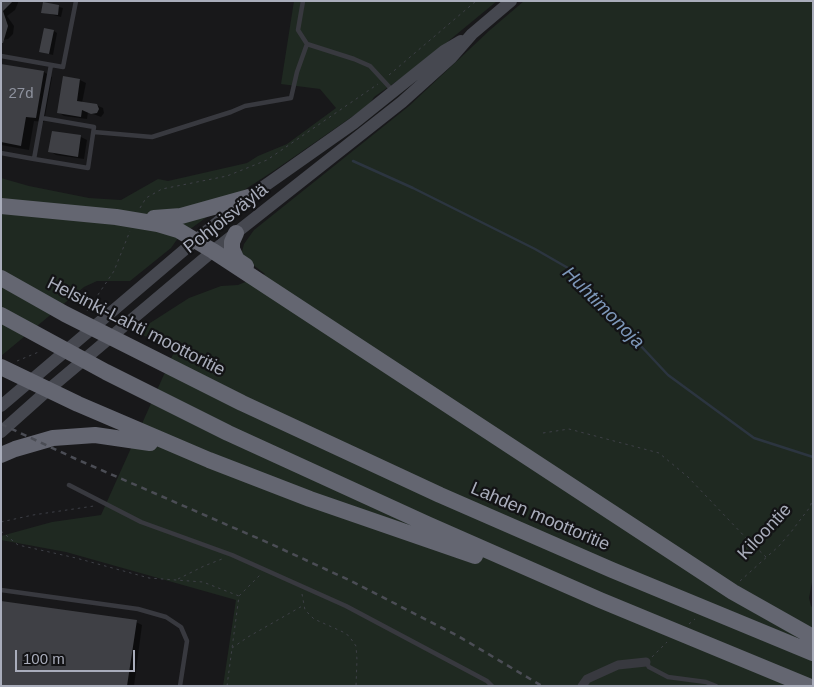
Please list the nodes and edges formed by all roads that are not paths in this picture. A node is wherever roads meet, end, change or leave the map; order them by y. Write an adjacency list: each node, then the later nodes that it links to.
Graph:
1 (76, 1): 6 (lane)
2 (303, 1): 4 (lane)
3 (511, 1): 7 (main road, Pohjoisväylä)
4 (307, 44): 7 (lane); 9 (lane)
5 (1, 56): 6 (lane)
6 (52, 65): 8 (lane)
7 (398, 97): 12 (main road, Pohjoisväylä); 15 (main road, Pohjoisväylä)
8 (42, 118): 9 (lane); 11 (lane)
9 (94, 132): 11 (lane)
10 (1, 153): 11 (lane)
11 (34, 158)
12 (249, 197): 14 (highway); 16 (main road, Pohjoisväylä)
13 (1, 206): 14 (highway)
14 (116, 218): 16 (highway)
15 (236, 233): 17 (main road, Pohjoisväylä); 19 (highway)
16 (196, 240): 17 (highway); 22 (main road, Pohjoisväylä)
17 (213, 251): 19 (highway); 23 (main road, Pohjoisväylä)
18 (1, 278): 25 (highway, Helsinki-Lahti moottoritie)
19 (257, 279): 32 (highway)
20 (1, 315): 31 (highway)
21 (6, 365): 22 (highway)
22 (29, 381): 23 (highway); 24 (main road, Pohjoisväylä)
23 (48, 390): 26 (main road, Pohjoisväylä); 28 (highway)
24 (1, 406)
25 (254, 409): 33 (highway, Lahden moottoritie)
26 (1, 432)
27 (1, 455): 28 (highway)
28 (209, 460): 31 (highway)
29 (69, 485): 36 (lane)
30 (1, 590): 35 (lane)
31 (600, 600): 39 (highway)
32 (813, 637)
33 (813, 653)
34 (646, 662): 37 (street); 38 (lane)
35 (180, 686)
36 (492, 686)
37 (582, 686)
38 (716, 686)
39 (808, 686)

